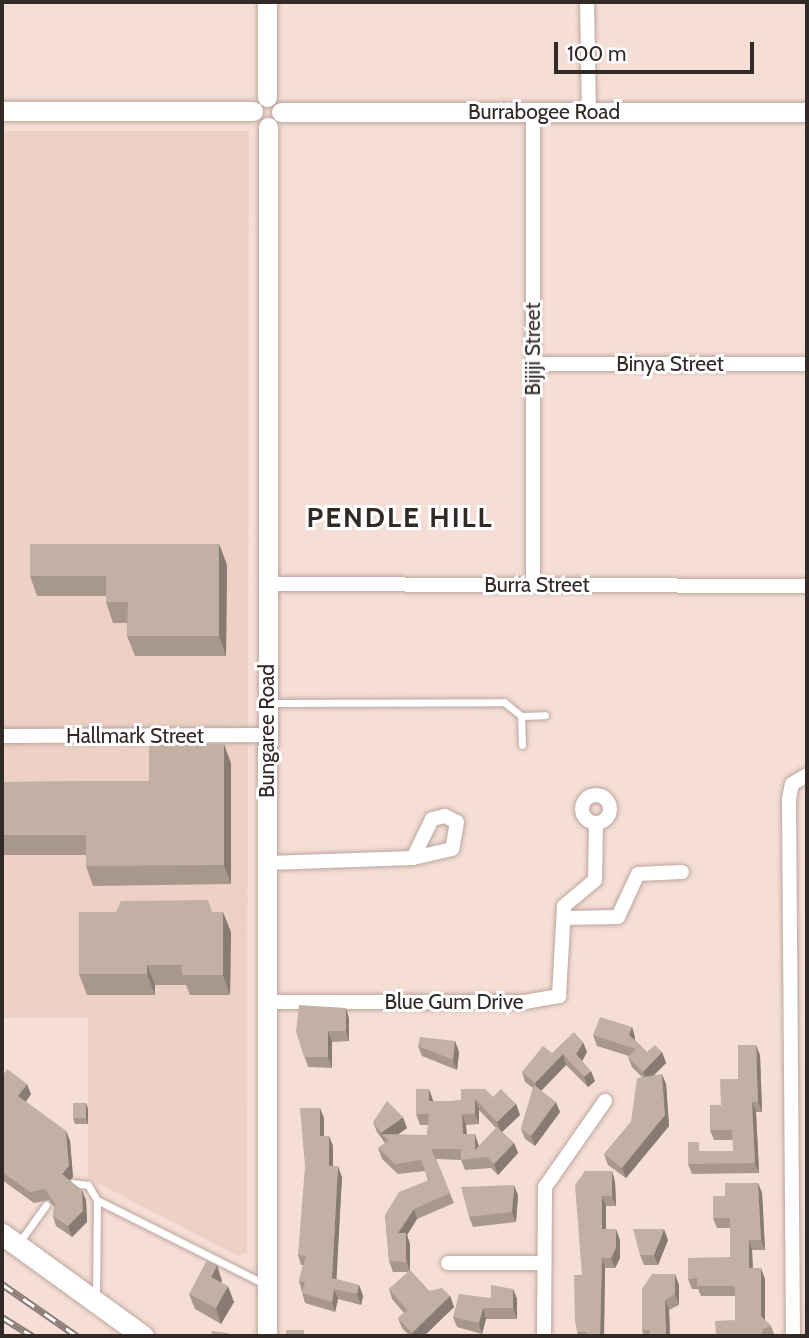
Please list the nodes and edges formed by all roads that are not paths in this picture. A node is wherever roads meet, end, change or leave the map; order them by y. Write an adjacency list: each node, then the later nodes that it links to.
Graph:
1 (267, 2): 3 (street)
2 (587, 2): 7 (street)
3 (267, 97): 5 (street); 6 (street)
4 (2, 111): 5 (street)
5 (253, 111): 10 (street)
6 (281, 112): 9 (street, Burrabogee Road); 10 (street)
7 (589, 112): 8 (street, Burrabogee Road); 9 (street, Burrabogee Road)
8 (807, 112)
9 (533, 113): 11 (street, Bijiji Street)
10 (268, 127): 13 (street, Bungaree Road)
11 (533, 364): 12 (street, Binya Street); 14 (street, Bijiji Street)
12 (807, 364)
13 (267, 584): 14 (street, Burra Street); 16 (street, Bungaree Road)
14 (533, 585): 15 (street, Burra Street)
15 (807, 586)
16 (267, 703): 18 (lane); 19 (street, Bungaree Road)
17 (545, 715): 18 (lane)
18 (521, 716): 21 (lane)
19 (267, 735): 20 (street, Hallmark Street); 25 (street, Bungaree Road)
20 (2, 736)
21 (522, 745)
22 (801, 778): 29 (street)
23 (596, 822): 27 (street)
24 (413, 858): 25 (street)
25 (268, 863): 28 (street, Bungaree Road)
26 (682, 872): 27 (street)
27 (564, 918): 28 (street, Blue Gum Drive)
28 (268, 1002): 37 (street, Bungaree Road)
29 (801, 1096): 42 (street)
30 (605, 1101): 36 (street)
31 (72, 1183): 32 (lane)
32 (97, 1200): 37 (lane); 38 (lane)
33 (46, 1205): 34 (lane)
34 (9, 1240): 38 (main road)
35 (448, 1263): 36 (street)
36 (544, 1263): 41 (street)
37 (267, 1285): 40 (street, Bungaree Road)
38 (96, 1303): 39 (main road)
39 (143, 1336)
40 (267, 1336)
41 (544, 1336)
42 (793, 1336)

